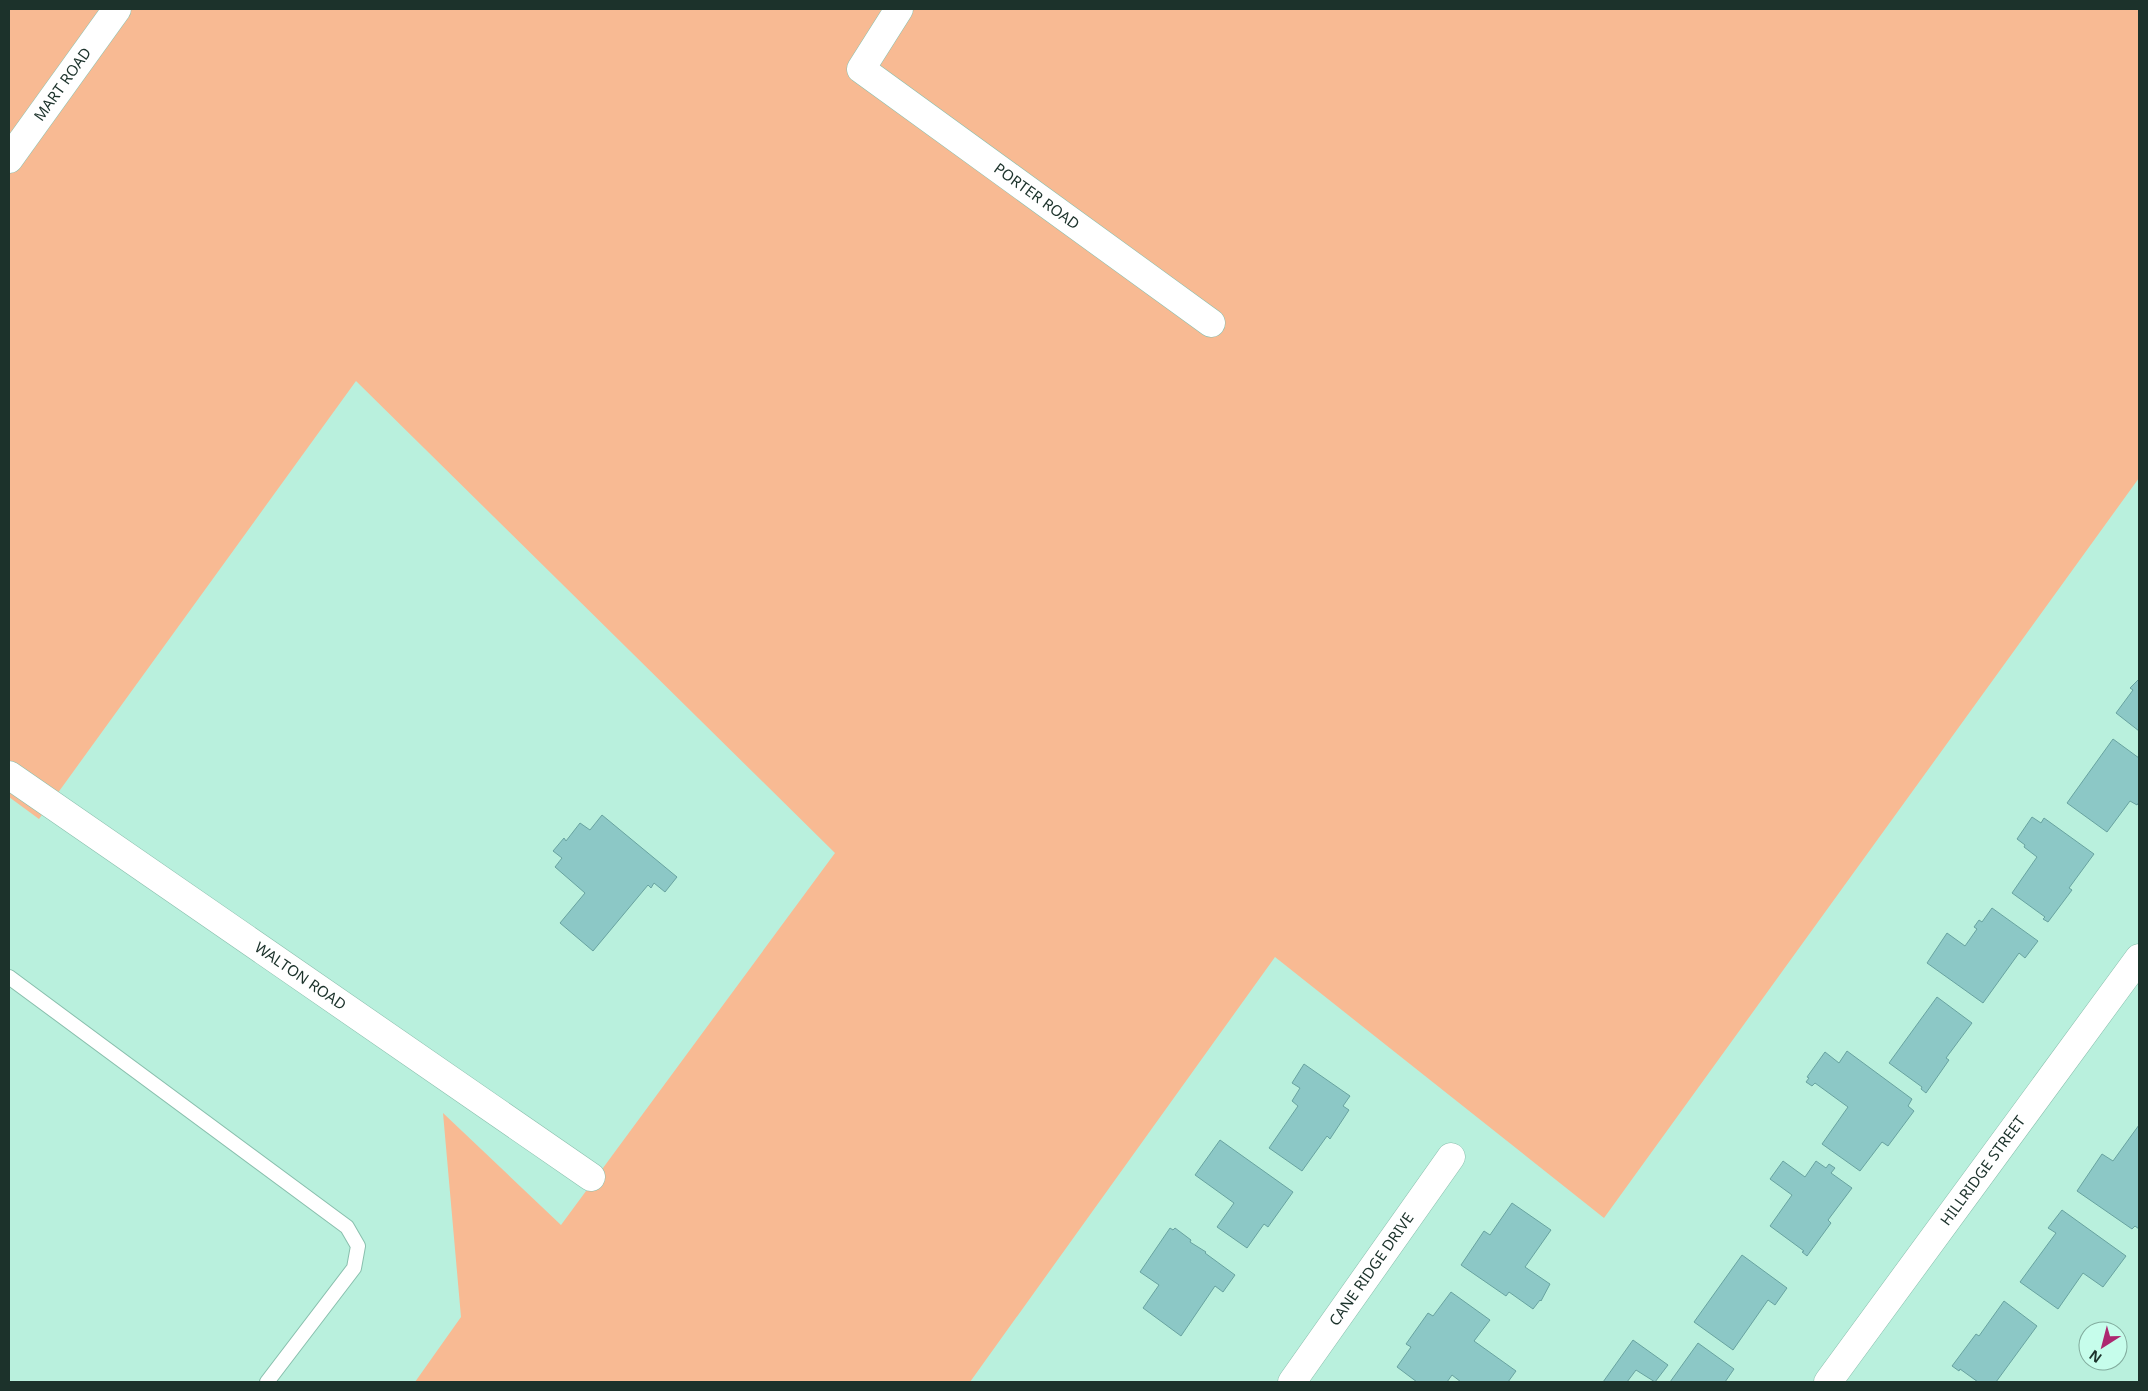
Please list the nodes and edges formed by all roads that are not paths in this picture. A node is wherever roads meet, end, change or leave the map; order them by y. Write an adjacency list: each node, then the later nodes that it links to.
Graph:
1 (117, 9): 3 (street, MART ROAD)
2 (899, 9): 4 (street, PORTER ROAD)
3 (9, 160)
4 (1211, 323)
5 (9, 776): 9 (street, WALTON ROAD)
6 (2139, 958): 12 (street, HILLRIDGE STREET)
7 (9, 978): 10 (lane)
8 (1451, 1157): 11 (street, CANE RIDGE DRIVE)
9 (591, 1177)
10 (267, 1382)
11 (1292, 1382)
12 (1828, 1382)

